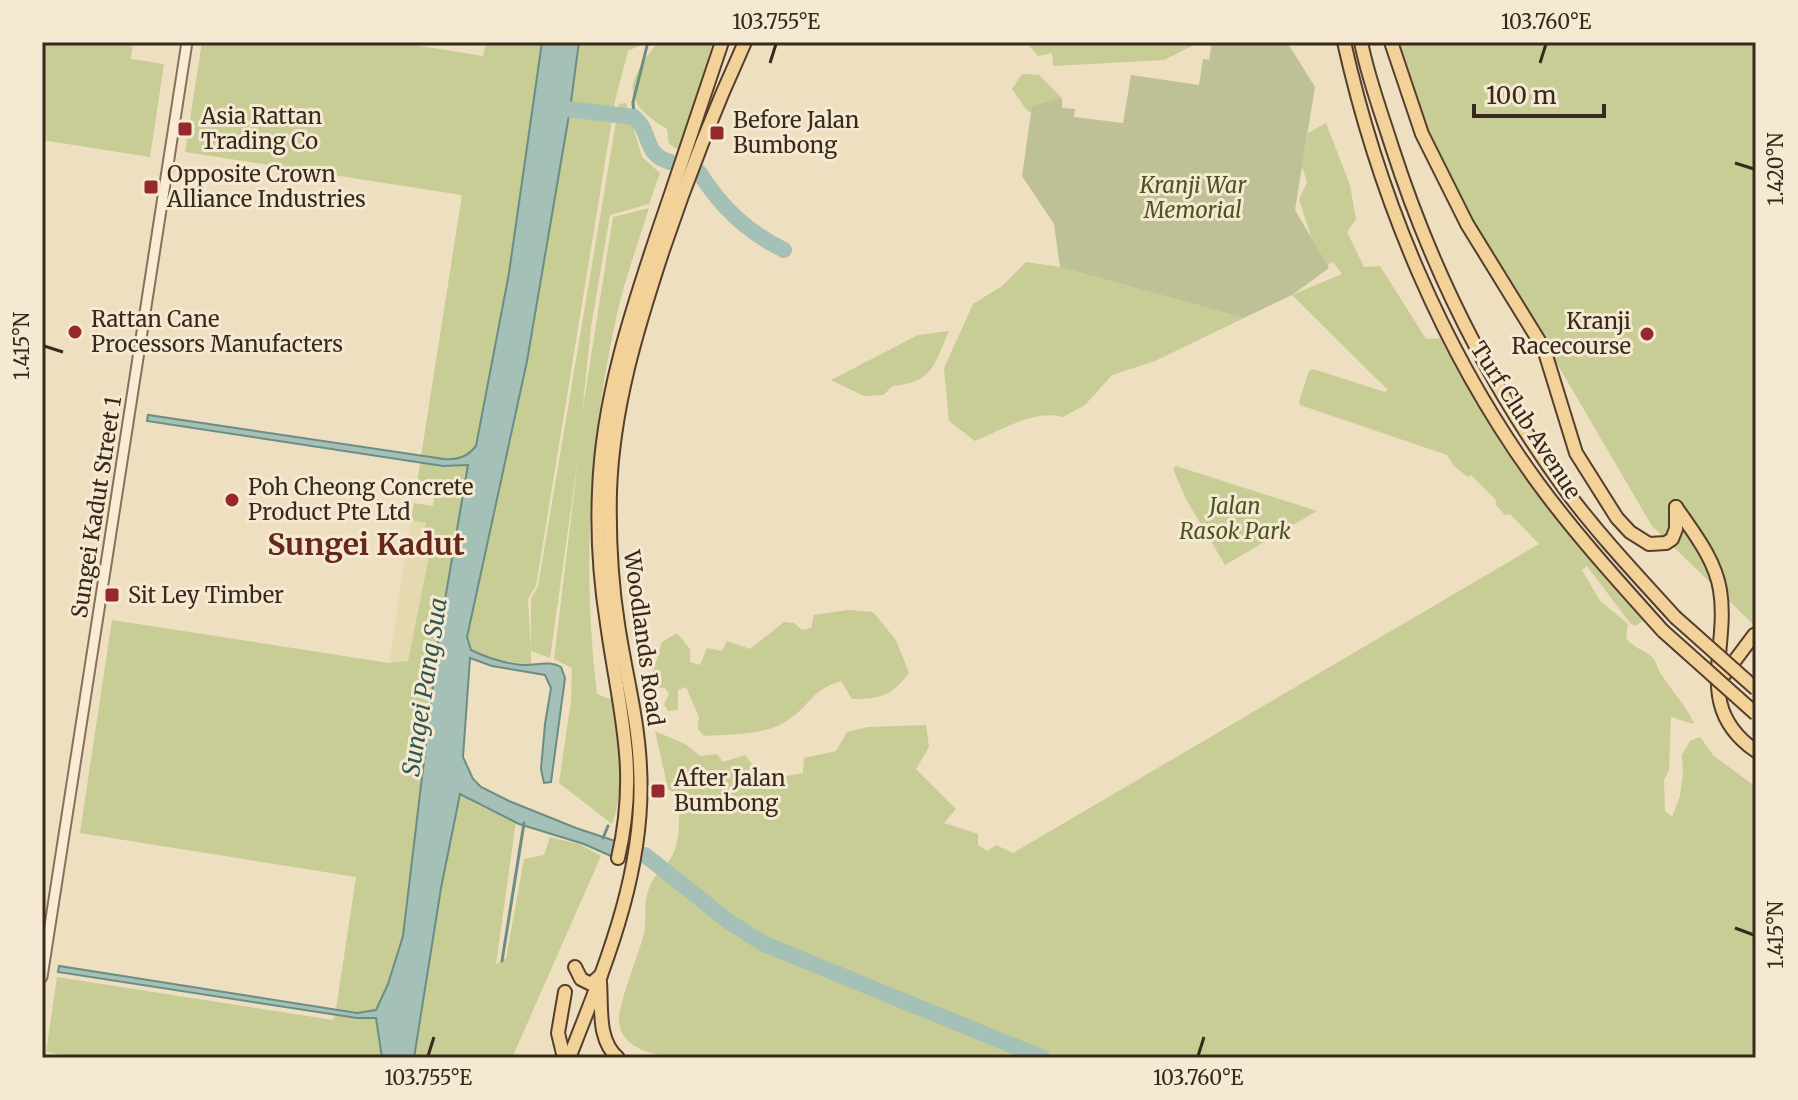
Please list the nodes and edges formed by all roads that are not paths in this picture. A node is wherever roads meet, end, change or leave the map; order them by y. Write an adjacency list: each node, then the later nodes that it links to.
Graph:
1 (187, 42): 14 (street, Sungei Kadut Street 1)
2 (722, 42): 12 (main road, Woodlands Road)
3 (745, 42): 15 (main road, Woodlands Road)
4 (1344, 42): 10 (main road, Turf Club Avenue, bridge)
5 (1361, 42): 8 (main road, Turf Club Avenue, bridge)
6 (1391, 42): 9 (main road)
7 (1756, 637): 9 (main road)
8 (1756, 689)
9 (1718, 697): 11 (main road)
10 (1756, 714)
11 (1756, 751)
12 (618, 858)
13 (575, 967): 15 (main road)
14 (42, 977)
15 (601, 977): 17 (main road, Woodlands Road); 18 (main road)
16 (565, 992): 17 (main road)
17 (566, 1058)
18 (618, 1058)

